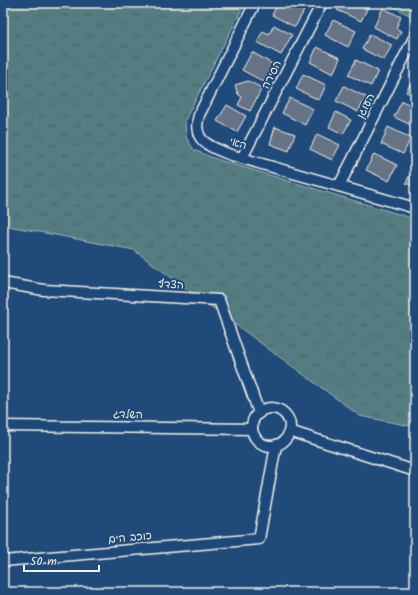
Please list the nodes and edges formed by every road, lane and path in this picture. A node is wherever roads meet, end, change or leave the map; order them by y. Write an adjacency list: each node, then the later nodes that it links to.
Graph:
1 (255, 3): 4 (street, האי)
2 (322, 3): 4 (street, הסירה)
3 (415, 36): 5 (street, העוגן)
4 (242, 158): 5 (street, האי)
5 (339, 186): 6 (street, האי)
6 (415, 208)
7 (3, 283): 8 (street, הצדף)
8 (259, 412): 10 (street); 11 (street)
9 (3, 426): 10 (street, השלדג)
10 (252, 429): 12 (street)
11 (289, 431): 12 (street); 13 (street)
12 (276, 445): 14 (street, כוכב הים)
13 (415, 471)
14 (3, 561)

